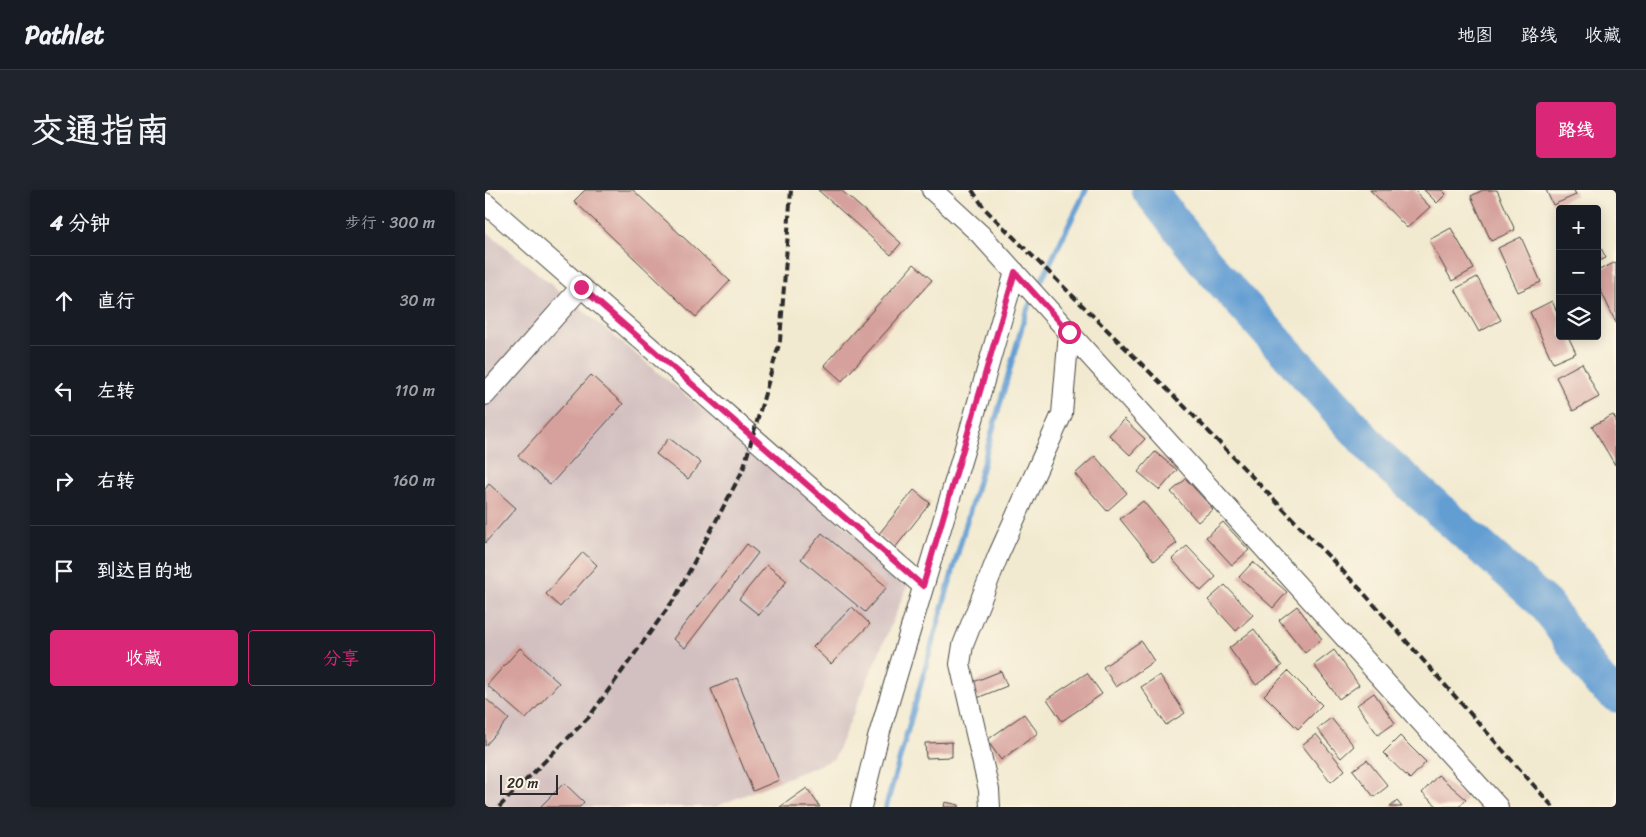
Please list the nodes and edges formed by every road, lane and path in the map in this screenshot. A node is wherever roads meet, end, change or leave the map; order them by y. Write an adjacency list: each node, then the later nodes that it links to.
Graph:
1 (933, 190): 3 (street)
2 (485, 203): 4 (street)
3 (1020, 278): 5 (street); 7 (street)
4 (581, 287): 6 (street); 7 (street)
5 (1069, 332): 9 (street); 10 (street)
6 (485, 395)
7 (923, 586): 8 (street)
8 (861, 807)
9 (990, 807)
10 (1498, 807)

